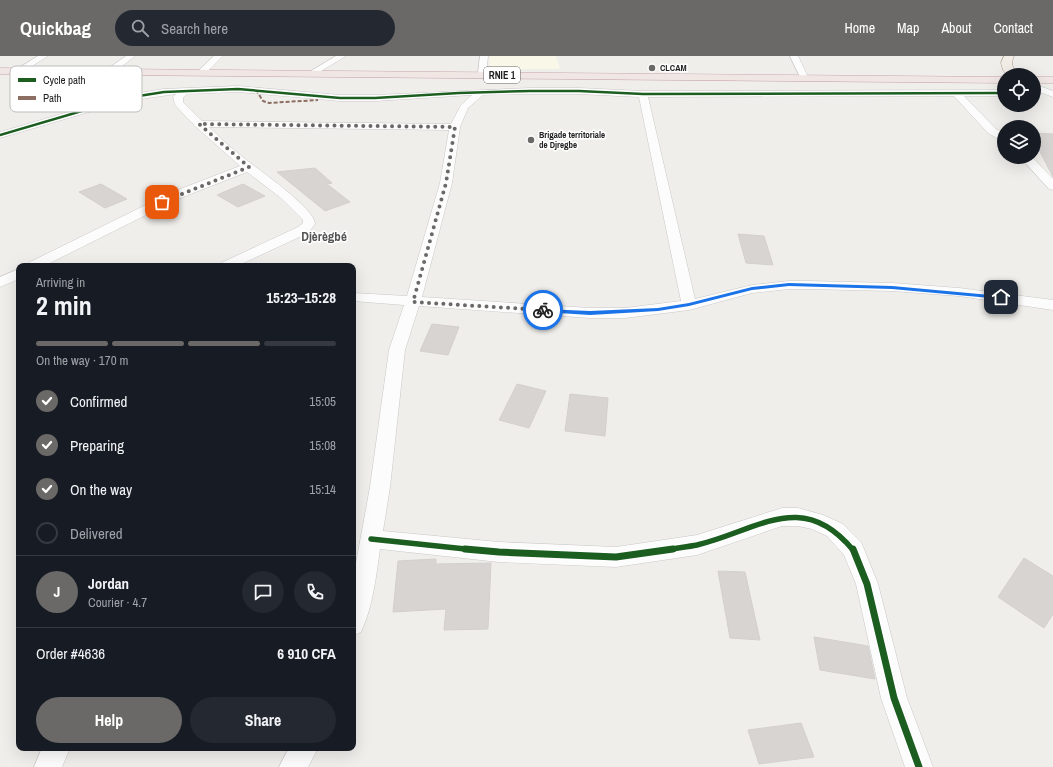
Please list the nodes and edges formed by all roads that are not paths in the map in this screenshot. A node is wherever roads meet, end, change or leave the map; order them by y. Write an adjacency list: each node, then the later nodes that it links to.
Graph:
1 (44, 56): 8 (street)
2 (131, 56): 9 (street)
3 (219, 56): 14 (street)
4 (342, 56): 16 (street)
5 (484, 56): 17 (street)
6 (794, 56): 18 (street)
7 (1009, 56): 10 (main road)
8 (28, 66)
9 (117, 66)
10 (1007, 68)
11 (0, 71): 12 (highway, RNIE 1)
12 (10, 72)
13 (142, 72): 14 (highway, RNIE 1)
14 (201, 73): 15 (highway, RNIE 1)
15 (255, 73): 16 (highway, RNIE 1); 22 (street)
16 (310, 74): 17 (highway, RNIE 1)
17 (482, 75): 18 (highway, RNIE 1)
18 (804, 77): 19 (highway, RNIE 1)
19 (997, 80)
20 (1041, 80): 21 (highway)
21 (1053, 80)
22 (238, 89): 24 (street); 25 (street)
23 (1041, 90): 30 (street)
24 (185, 91): 31 (street); 33 (street)
25 (480, 93): 29 (street); 34 (street)
26 (956, 93): 27 (street); 29 (street); 35 (street)
27 (997, 93)
28 (1041, 93): 30 (street)
29 (642, 94): 48 (street)
30 (1051, 94)
31 (142, 95)
32 (78, 112): 36 (street)
33 (199, 124): 34 (street); 38 (street)
34 (455, 127): 47 (street)
35 (997, 134)
36 (0, 135)
37 (1033, 164): 39 (street)
38 (249, 167): 40 (street); 41 (street)
39 (1053, 186)
40 (39, 263)
41 (232, 263)
42 (16, 275): 43 (street)
43 (0, 283)
44 (0, 288): 45 (street)
45 (16, 288)
46 (356, 297): 47 (street)
47 (413, 302): 48 (street); 50 (street)
48 (689, 305): 49 (street)
49 (1053, 305)
50 (371, 539): 51 (street); 56 (street)
51 (356, 613)
52 (55, 751): 54 (street)
53 (302, 751): 55 (street)
54 (48, 767)
55 (292, 767)
56 (919, 767)

